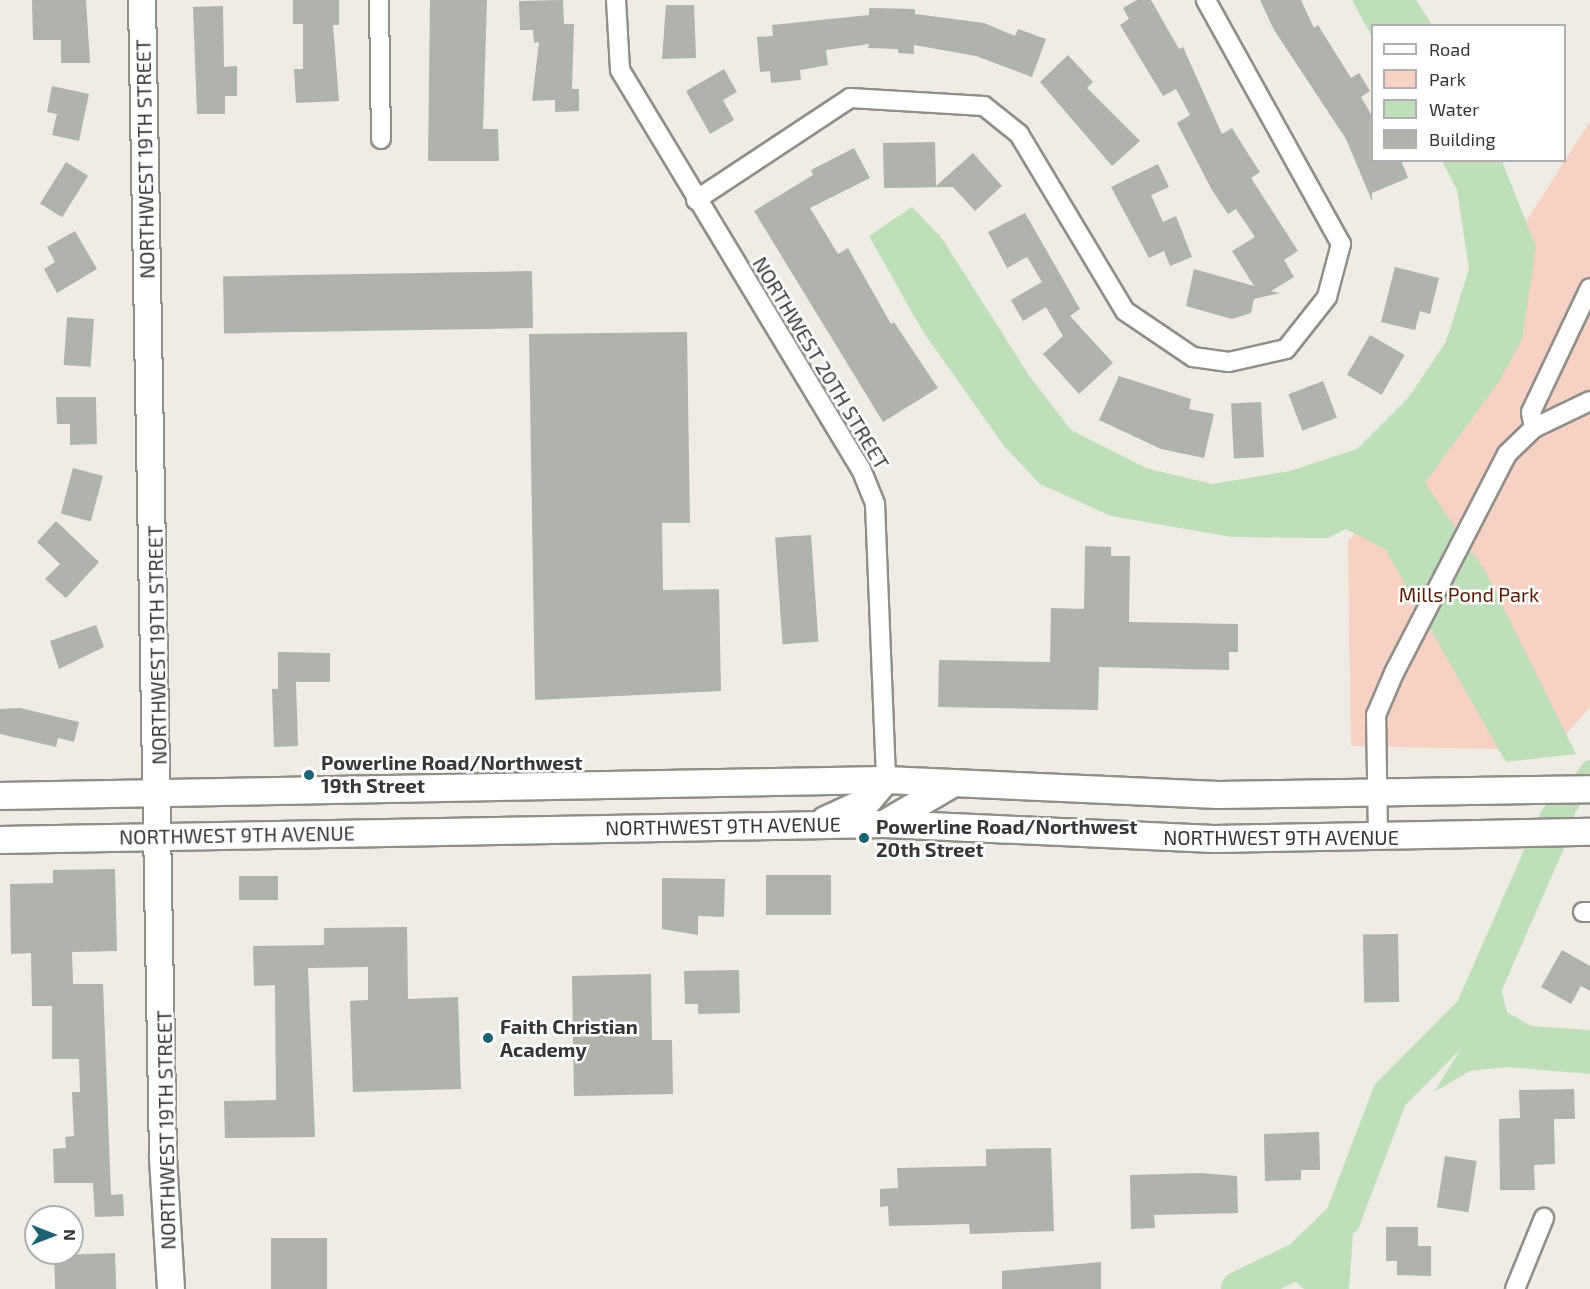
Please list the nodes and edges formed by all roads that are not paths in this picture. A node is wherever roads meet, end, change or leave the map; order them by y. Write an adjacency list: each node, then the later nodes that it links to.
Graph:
1 (142, 0): 14 (main road, NORTHWEST 19TH STREET)
2 (379, 0): 5 (street)
3 (616, 0): 6 (street, NORTHWEST 20TH STREET)
4 (1206, 0): 6 (street)
5 (381, 139)
6 (696, 200): 10 (street, NORTHWEST 20TH STREET)
7 (1588, 298): 9 (street)
8 (1590, 401): 9 (street)
9 (1534, 428): 13 (street)
10 (886, 780): 11 (main road); 14 (main road); 16 (main road)
11 (954, 783): 13 (main road); 17 (main road)
12 (1590, 789): 13 (main road)
13 (1377, 793): 20 (street)
14 (160, 794): 15 (main road); 19 (main road, NORTHWEST 19TH STREET)
15 (0, 796)
16 (817, 824): 17 (main road, NORTHWEST 9TH AVENUE); 19 (main road, NORTHWEST 9TH AVENUE)
17 (884, 824): 20 (main road, NORTHWEST 9TH AVENUE)
18 (1590, 832): 20 (main road, NORTHWEST 9TH AVENUE)
19 (161, 836): 21 (main road, NORTHWEST 9TH AVENUE); 23 (main road, NORTHWEST 19TH STREET)
20 (1378, 838)
21 (0, 840)
22 (1544, 1218): 24 (street)
23 (171, 1289)
24 (1515, 1289)

